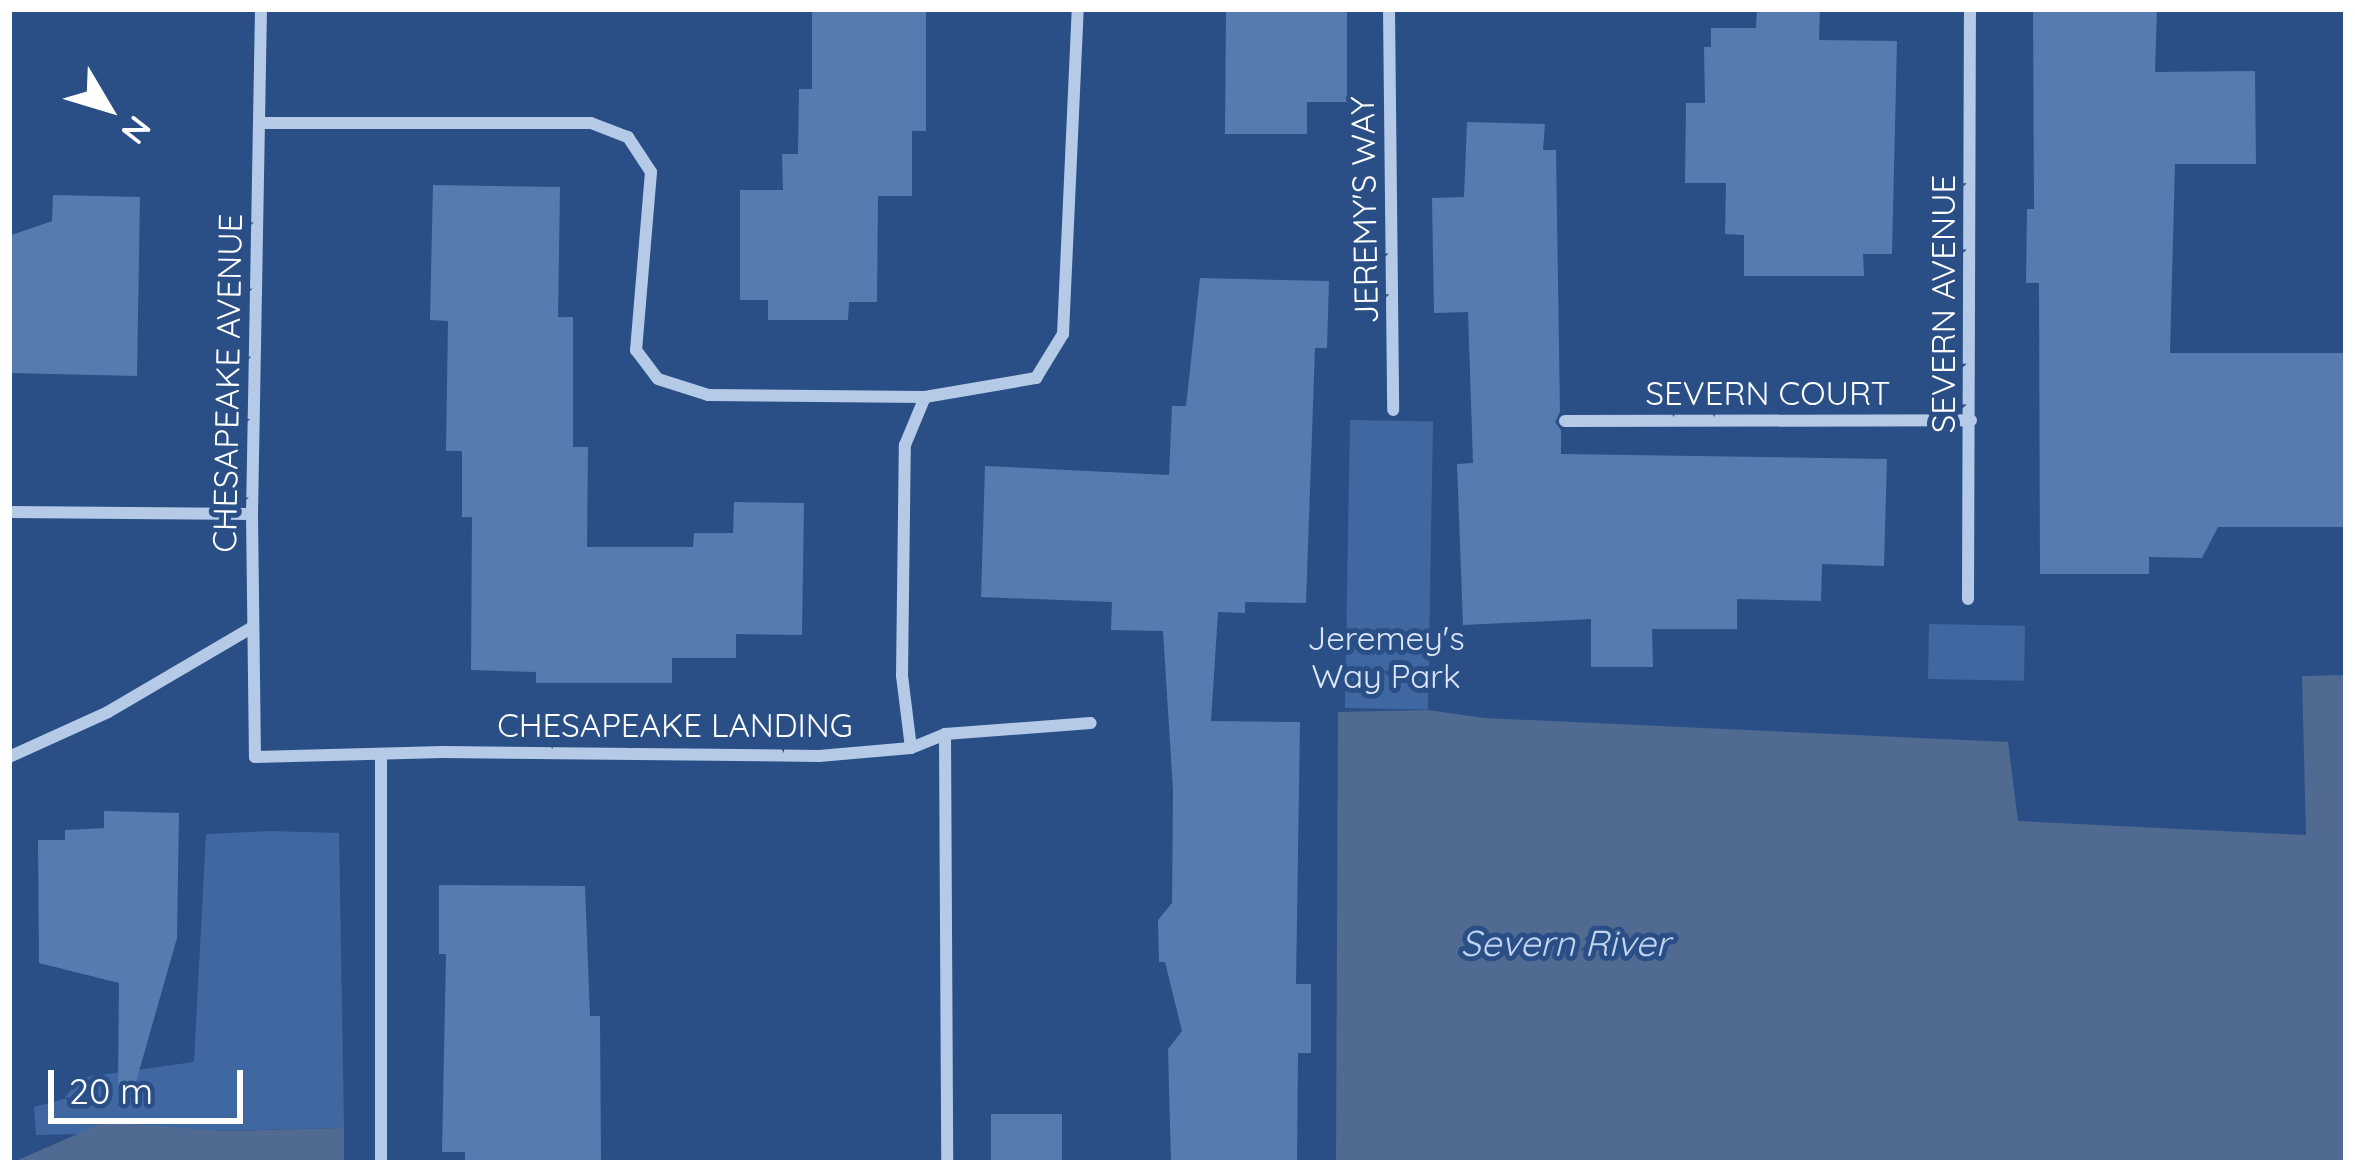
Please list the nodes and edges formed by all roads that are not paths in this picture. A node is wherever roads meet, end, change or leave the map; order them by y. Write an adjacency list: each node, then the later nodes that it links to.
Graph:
1 (261, 9): 5 (street, CHESAPEAKE AVENUE)
2 (1078, 9): 6 (street)
3 (1389, 9): 7 (street, JEREMY'S WAY)
4 (1970, 9): 8 (street, SEVERN AVENUE)
5 (259, 123): 6 (street); 11 (street, CHESAPEAKE AVENUE)
6 (925, 398): 16 (street)
7 (1393, 410)
8 (1971, 420): 9 (street, SEVERN COURT); 12 (street, SEVERN AVENUE)
9 (1565, 421)
10 (9, 512): 11 (street)
11 (252, 514): 13 (street, CHESAPEAKE AVENUE)
12 (1968, 599)
13 (251, 628): 18 (street, CHESAPEAKE AVENUE); 19 (street)
14 (1091, 723): 15 (street, CHESAPEAKE LANDING)
15 (945, 734): 16 (street, CHESAPEAKE LANDING); 21 (street)
16 (911, 748): 17 (street, CHESAPEAKE LANDING)
17 (381, 754): 18 (street, CHESAPEAKE LANDING); 20 (street)
18 (255, 757)
19 (9, 758)
20 (381, 1163)
21 (947, 1163)

